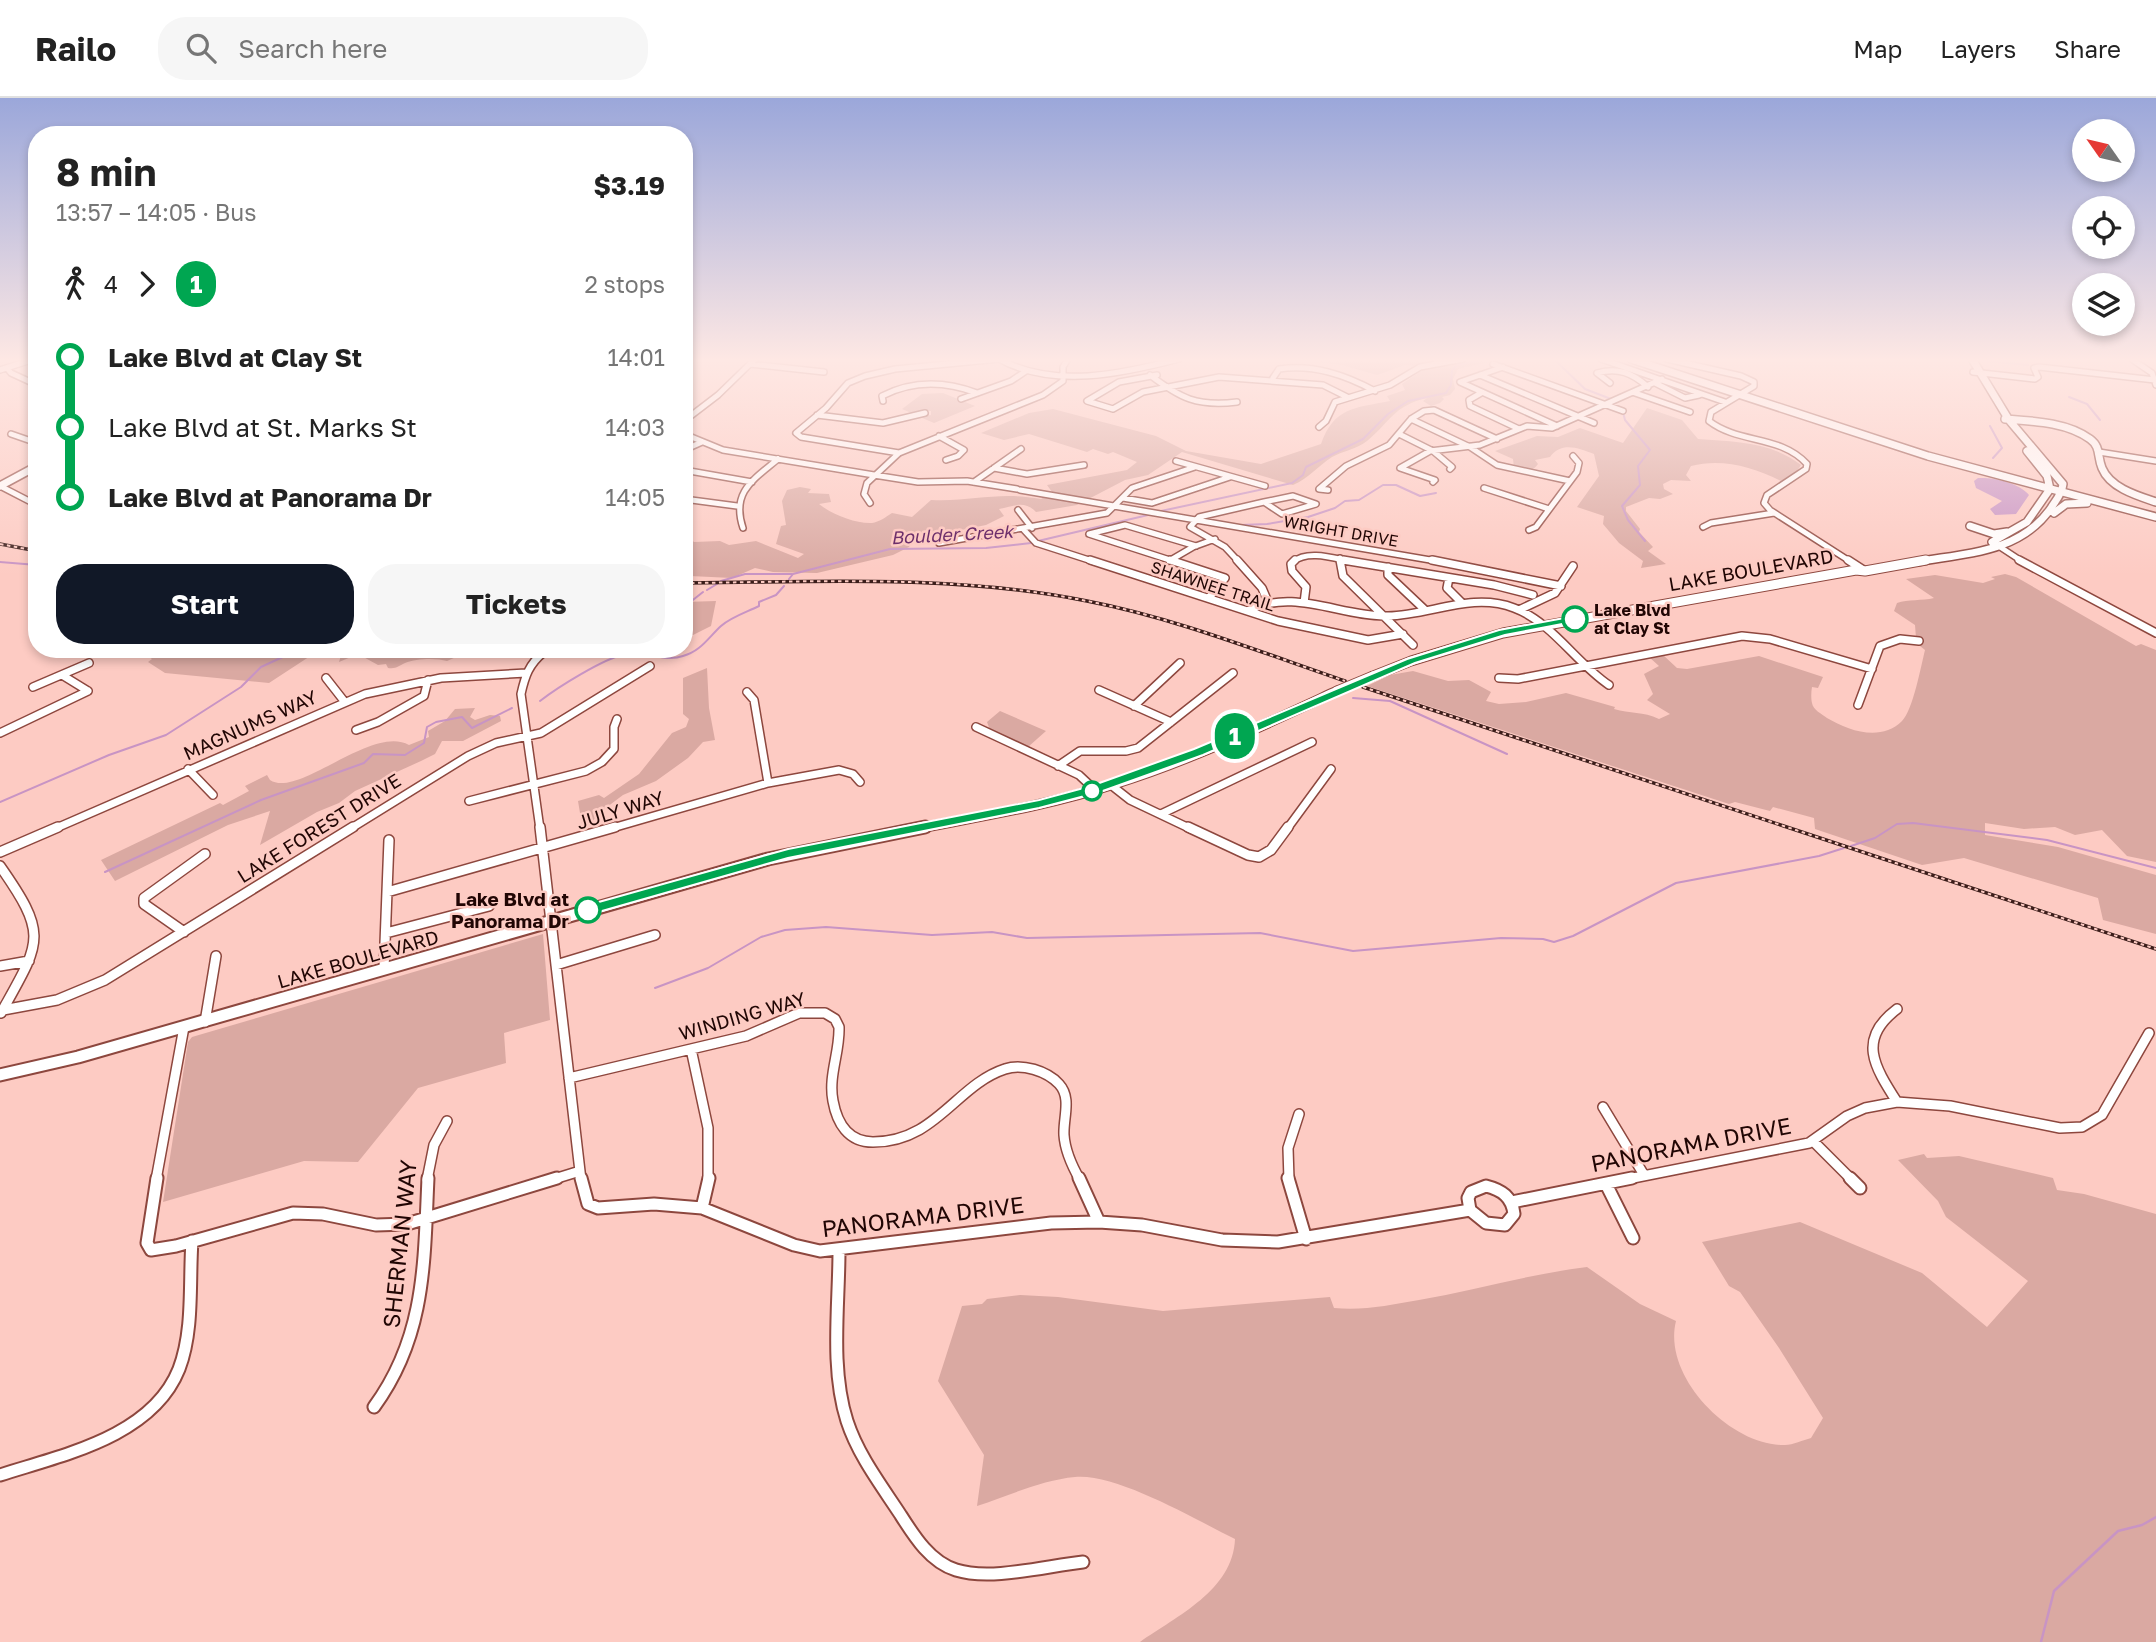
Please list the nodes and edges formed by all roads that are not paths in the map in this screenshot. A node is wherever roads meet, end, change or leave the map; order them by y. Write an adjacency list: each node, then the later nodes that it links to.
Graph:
1 (800, 431): 25 (street)
2 (952, 431): 15 (street)
3 (1402, 431): 14 (street)
4 (1437, 431): 21 (street)
5 (1480, 431): 17 (street)
6 (1515, 431): 17 (street)
7 (1725, 431): 63 (street)
8 (1858, 431): 35 (main road)
9 (1866, 431): 39 (main road)
10 (2015, 431): 37 (main road)
11 (2017, 431): 50 (main road)
12 (2070, 431): 24 (main road)
13 (11, 434): 18 (street)
14 (1399, 434): 23 (street); 51 (street)
15 (939, 436): 25 (street); 28 (street)
16 (693, 438): 19 (street, WRIGHT DRIVE)
17 (1497, 439): 21 (street)
18 (28, 440)
19 (702, 442): 20 (street); 27 (street, WRIGHT DRIVE)
20 (693, 446)
21 (1470, 447): 23 (street); 42 (street)
22 (1021, 449): 33 (street)
23 (1433, 451): 34 (street); 45 (street)
24 (2099, 452): 30 (street); 56 (main road)
25 (899, 453): 40 (street)
26 (1573, 456): 42 (street)
27 (778, 459): 40 (street, WRIGHT DRIVE); 43 (street)
28 (946, 460)
29 (1176, 461): 32 (street)
30 (2156, 461)
31 (1084, 464): 33 (street)
32 (1195, 467): 41 (street); 52 (street)
33 (993, 468): 44 (street)
34 (1450, 469)
35 (1976, 470): 48 (main road); 58 (main road)
36 (28, 471): 46 (main road)
37 (2043, 471): 39 (main road); 48 (main road)
38 (693, 472): 43 (street)
39 (2010, 474): 48 (main road)
40 (874, 475): 44 (street, WRIGHT DRIVE); 57 (street)
41 (1230, 477): 47 (street); 52 (street)
42 (1570, 481): 61 (street)
43 (752, 482): 59 (street)
44 (974, 482): 60 (street, WRIGHT DRIVE)
45 (1433, 482)
46 (0, 486): 53 (street)
47 (1265, 486)
48 (2051, 487): 50 (main road); 58 (main road, LAKE BOULEVARD)
49 (1484, 488): 61 (street)
50 (2063, 490): 64 (main road); 65 (main road, LAKE BOULEVARD)
51 (1328, 491)
52 (1123, 498): 60 (street)
53 (28, 500)
54 (693, 500): 59 (street)
55 (1264, 502): 55 (street); 66 (street)
56 (2156, 502)
57 (870, 503)
58 (2040, 505): 69 (main road, LAKE BOULEVARD); 72 (main road)
59 (737, 506): 70 (street)
60 (1115, 508): 66 (street, WRIGHT DRIVE); 71 (street)
61 (1549, 509): 74 (street)
62 (1018, 510): 71 (street)
63 (1774, 513): 67 (street); 89 (street)
64 (2156, 515): 65 (main road)
65 (2043, 520): 72 (main road, LAKE BOULEVARD)
66 (1193, 521): 75 (street); 91 (street, WRIGHT DRIVE)
67 (1704, 526)
68 (1970, 526): 69 (main road)
69 (2023, 526): 77 (main road, LAKE BOULEVARD)
70 (743, 528)
71 (1032, 528): 73 (street)
72 (2036, 528): 77 (main road, LAKE BOULEVARD)
73 (1024, 530): 76 (street); 94 (street, SHAWNEE TRAIL)
74 (1529, 530)
75 (1215, 539): 78 (street); 95 (street)
76 (939, 544)
77 (1996, 544): 79 (main road, LAKE BOULEVARD); 81 (main road, LAKE BOULEVARD); 104 (street)
78 (1196, 545): 84 (street); 84 (street)
79 (1965, 548): 80 (main road, LAKE BOULEVARD); 81 (main road)
80 (1935, 554): 83 (main road, LAKE BOULEVARD); 85 (main road)
81 (1947, 557): 85 (main road, LAKE BOULEVARD)
82 (1340, 558): 88 (street); 96 (street); 102 (street)
83 (1913, 558): 87 (main road); 89 (main road, LAKE BOULEVARD)
84 (1169, 561): 94 (street)
85 (1924, 561): 87 (main road, LAKE BOULEVARD)
86 (1573, 566): 91 (street)
87 (1895, 566): 89 (main road, LAKE BOULEVARD)
88 (1388, 567): 90 (street); 99 (street)
89 (1860, 570): 103 (main road, LAKE BOULEVARD)
90 (1450, 578): 92 (street); 97 (street)
91 (1561, 586): 100 (street)
92 (1506, 588): 93 (street); 98 (street)
93 (1533, 595)
94 (1209, 598): 101 (street, SHAWNEE TRAIL)
95 (1268, 602): 96 (street); 101 (street)
96 (1304, 603): 102 (street)
97 (1462, 603): 98 (street); 99 (street)
98 (1499, 603): 100 (street)
99 (1425, 610): 102 (street)
100 (1519, 610): 103 (street)
101 (1248, 611): 105 (street, SHAWNEE TRAIL)
102 (1385, 616): 105 (street)
103 (1539, 625): 112 (street); 140 (main road, LAKE BOULEVARD, bridge)
104 (2156, 633)
105 (1403, 634): 107 (street)
106 (1919, 641): 113 (street)
107 (1413, 645)
108 (536, 658): 114 (street)
109 (89, 663): 116 (street)
110 (1181, 663): 125 (street)
111 (650, 666): 132 (street, LAKE FOREST DRIVE)
112 (1583, 667): 113 (street); 118 (street); 120 (street)
113 (1872, 669): 126 (street)
114 (526, 673): 119 (street, MAGNUMS WAY); 132 (street, PANORAMA DRIVE)
115 (1233, 673): 128 (street)
116 (62, 675): 121 (street); 131 (street)
117 (326, 678): 124 (street)
118 (1499, 678)
119 (428, 680): 124 (street, MAGNUMS WAY); 130 (street)
120 (1609, 685)
121 (33, 687)
122 (1099, 690): 125 (street)
123 (747, 692): 138 (street)
124 (344, 701): 135 (street, MAGNUMS WAY)
125 (1134, 705): 128 (street)
126 (1858, 705)
127 (617, 719): 139 (street)
128 (1171, 722): 134 (street)
129 (976, 727): 134 (street)
130 (356, 730)
131 (0, 733)
132 (528, 735): 139 (street, PANORAMA DRIVE); 153 (street, LAKE FOREST DRIVE)
133 (1312, 742): 144 (street)
134 (1058, 765): 141 (street)
135 (188, 769): 142 (street); 147 (street, MAGNUMS WAY)
136 (1331, 769): 144 (street)
137 (860, 782): 138 (street, JULY WAY)
138 (768, 783): 146 (street, JULY WAY)
139 (535, 784): 143 (street); 146 (street, PANORAMA DRIVE)
140 (1111, 785): 141 (main road, LAKE BOULEVARD); 144 (street)
141 (1095, 790): 152 (main road, LAKE BOULEVARD)
142 (213, 795)
143 (469, 801)
144 (1161, 814)
145 (390, 840): 150 (street)
146 (543, 849): 150 (street, JULY WAY); 152 (street, PANORAMA DRIVE)
147 (0, 852)
148 (205, 854): 153 (street)
149 (0, 866): 157 (street)
150 (387, 892): 154 (street)
151 (489, 906): 154 (street)
152 (550, 921): 158 (street, PANORAMA DRIVE); 160 (main road, LAKE BOULEVARD)
153 (184, 932): 162 (street, LAKE FOREST DRIVE)
154 (386, 933): 160 (street)
155 (655, 935): 158 (street)
156 (216, 956): 163 (street)
157 (29, 961): 159 (street); 162 (street)
158 (556, 965): 168 (street, PANORAMA DRIVE)
159 (0, 967)
160 (384, 969): 163 (main road, LAKE BOULEVARD)
161 (1897, 1009): 169 (street)
162 (1, 1013)
163 (205, 1021): 164 (main road, LAKE BOULEVARD)
164 (184, 1027): 167 (main road, LAKE BOULEVARD); 185 (street)
165 (2149, 1033): 169 (street, PANORAMA DRIVE)
166 (691, 1049): 168 (street, WINDING WAY); 179 (street); 182 (street, WINDING WAY)
167 (0, 1075)
168 (569, 1078): 174 (street, PANORAMA DRIVE)
169 (1897, 1102): 173 (street, PANORAMA DRIVE)
170 (1603, 1107): 175 (street)
171 (1299, 1114): 184 (street)
172 (447, 1121): 181 (street, SHERMAN WAY)
173 (1814, 1142): 175 (street, PANORAMA DRIVE); 177 (street)
174 (580, 1171): 179 (street, PANORAMA DRIVE); 181 (street)
175 (1644, 1175): 176 (street, PANORAMA DRIVE)
176 (1606, 1184): 178 (street, PANORAMA DRIVE); 183 (street)
177 (1860, 1188)
178 (1512, 1202): 180 (street); 180 (street)
179 (702, 1208): 186 (street, PANORAMA DRIVE)
180 (1470, 1210): 184 (street, PANORAMA DRIVE)
181 (427, 1220): 185 (street); 187 (street, SHERMAN WAY)
182 (1099, 1222): 184 (street, PANORAMA DRIVE); 186 (street, PANORAMA DRIVE)
183 (1633, 1238)
184 (1307, 1239)
185 (192, 1241): 188 (street)
186 (839, 1251): 189 (street)
187 (374, 1407)
188 (0, 1475)
189 (1083, 1562)

